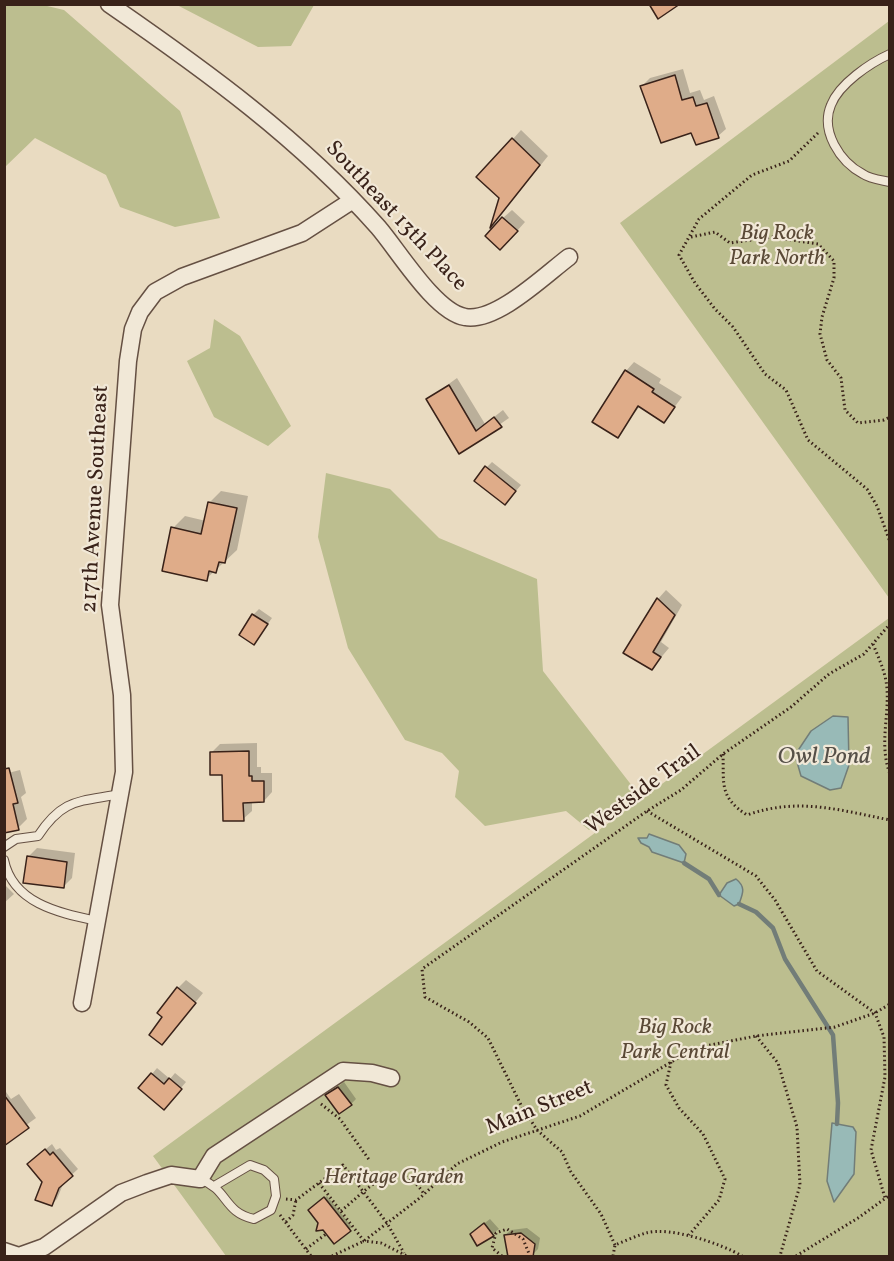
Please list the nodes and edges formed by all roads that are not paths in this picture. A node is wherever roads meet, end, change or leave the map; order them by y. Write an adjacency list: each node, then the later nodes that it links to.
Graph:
1 (109, 4): 4 (street, Southeast 13th Place)
2 (890, 54): 3 (lane)
3 (890, 182)
4 (353, 200): 5 (street, Southeast 13th Place); 6 (street, 217th Avenue Southeast)
5 (569, 257)
6 (121, 794): 7 (lane); 9 (street, 217th Avenue Southeast)
7 (4, 847)
8 (4, 860): 9 (lane)
9 (98, 921): 10 (street, 217th Avenue Southeast)
10 (82, 1003)
11 (391, 1078): 12 (street)
12 (208, 1182): 12 (lane); 13 (street)
13 (4, 1251)

